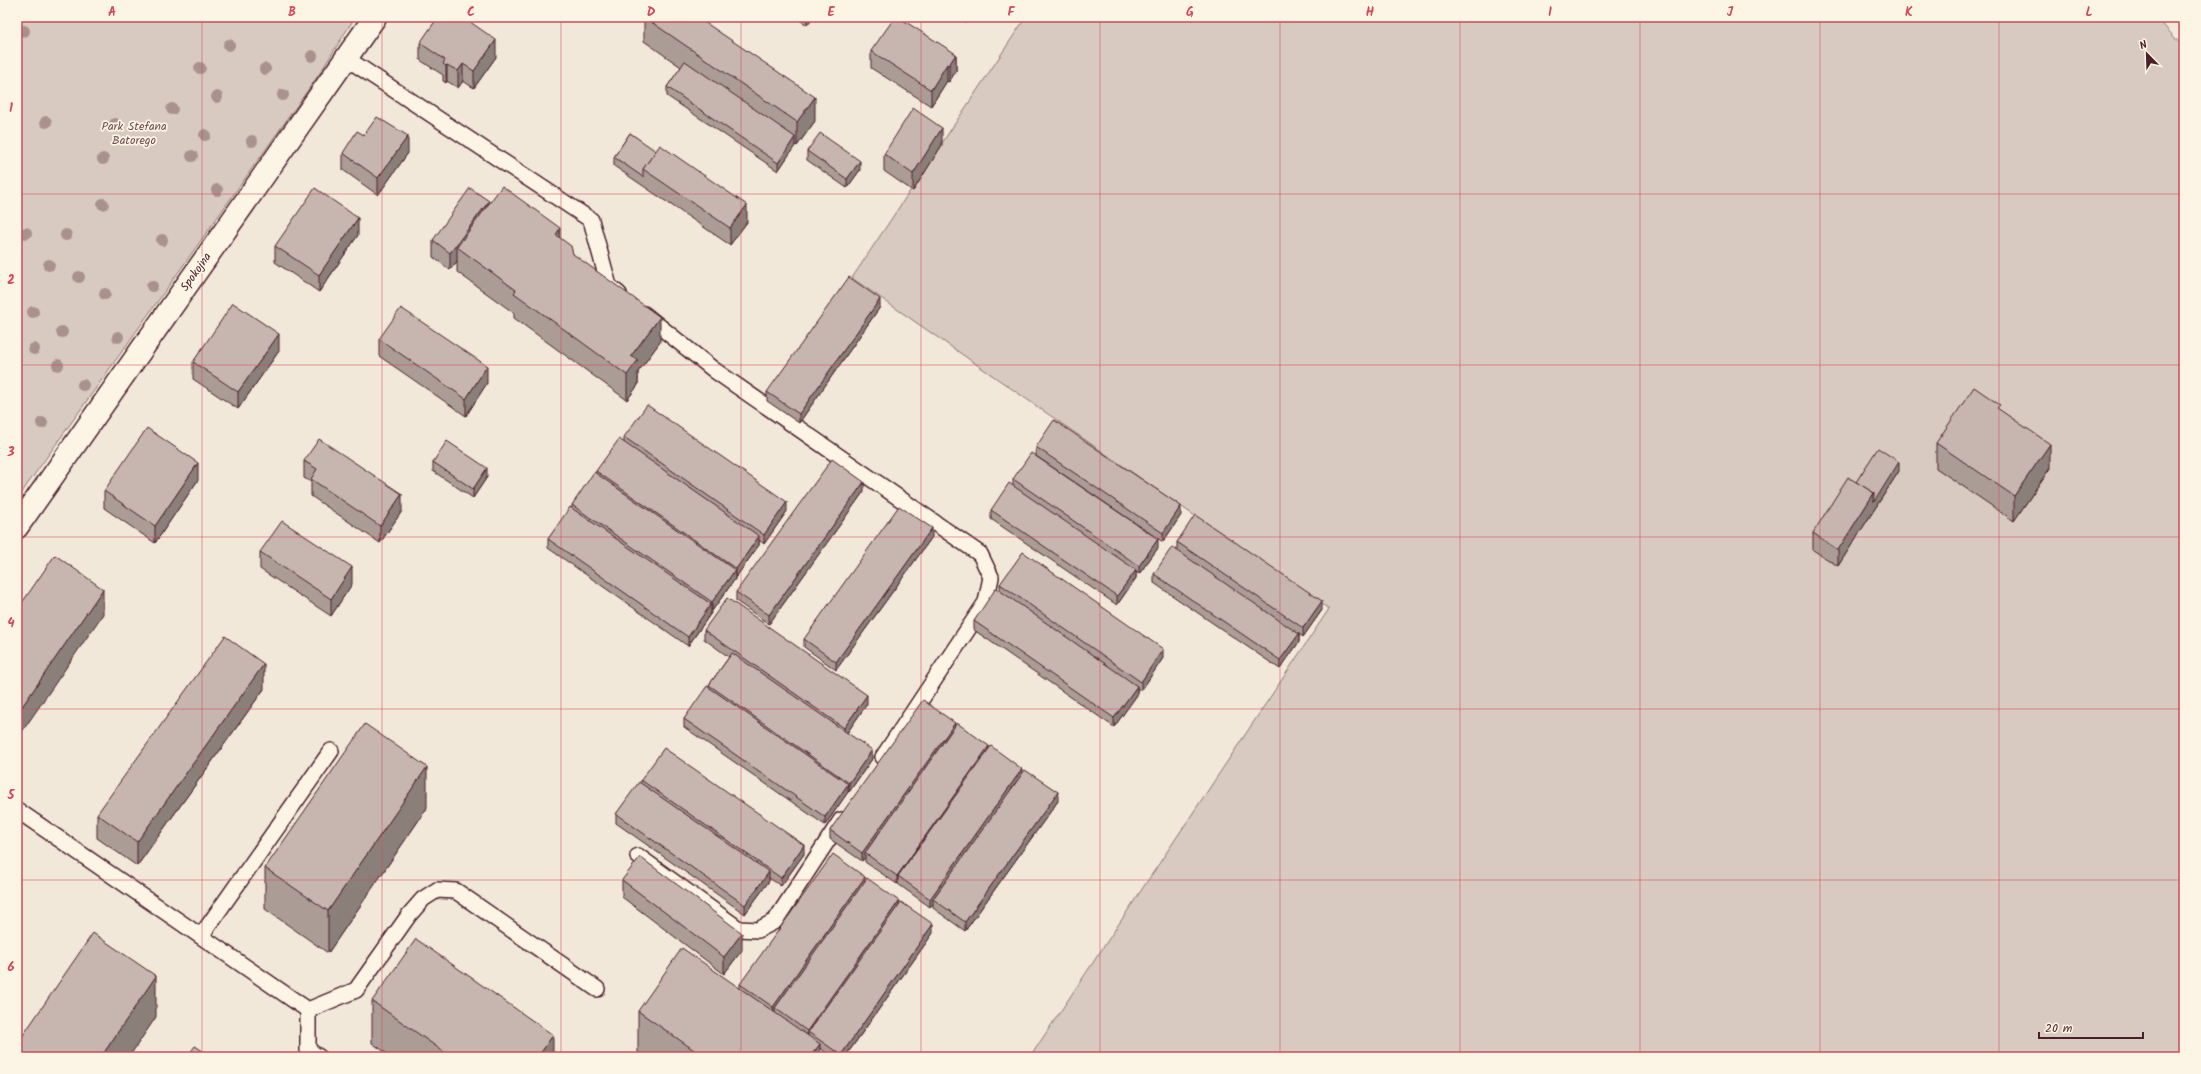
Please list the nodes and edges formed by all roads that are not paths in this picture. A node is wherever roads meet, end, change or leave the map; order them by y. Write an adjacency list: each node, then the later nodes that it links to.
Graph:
1 (375, 17): 2 (street, Spokojna)
2 (346, 58): 3 (street, Spokojna); 5 (lane)
3 (17, 527)
4 (331, 751): 9 (lane)
5 (876, 768)
6 (850, 808): 8 (lane)
7 (17, 810): 9 (lane)
8 (638, 856)
9 (202, 936): 11 (lane)
10 (597, 989): 11 (lane)
11 (308, 1010): 12 (lane)
12 (319, 1057)

